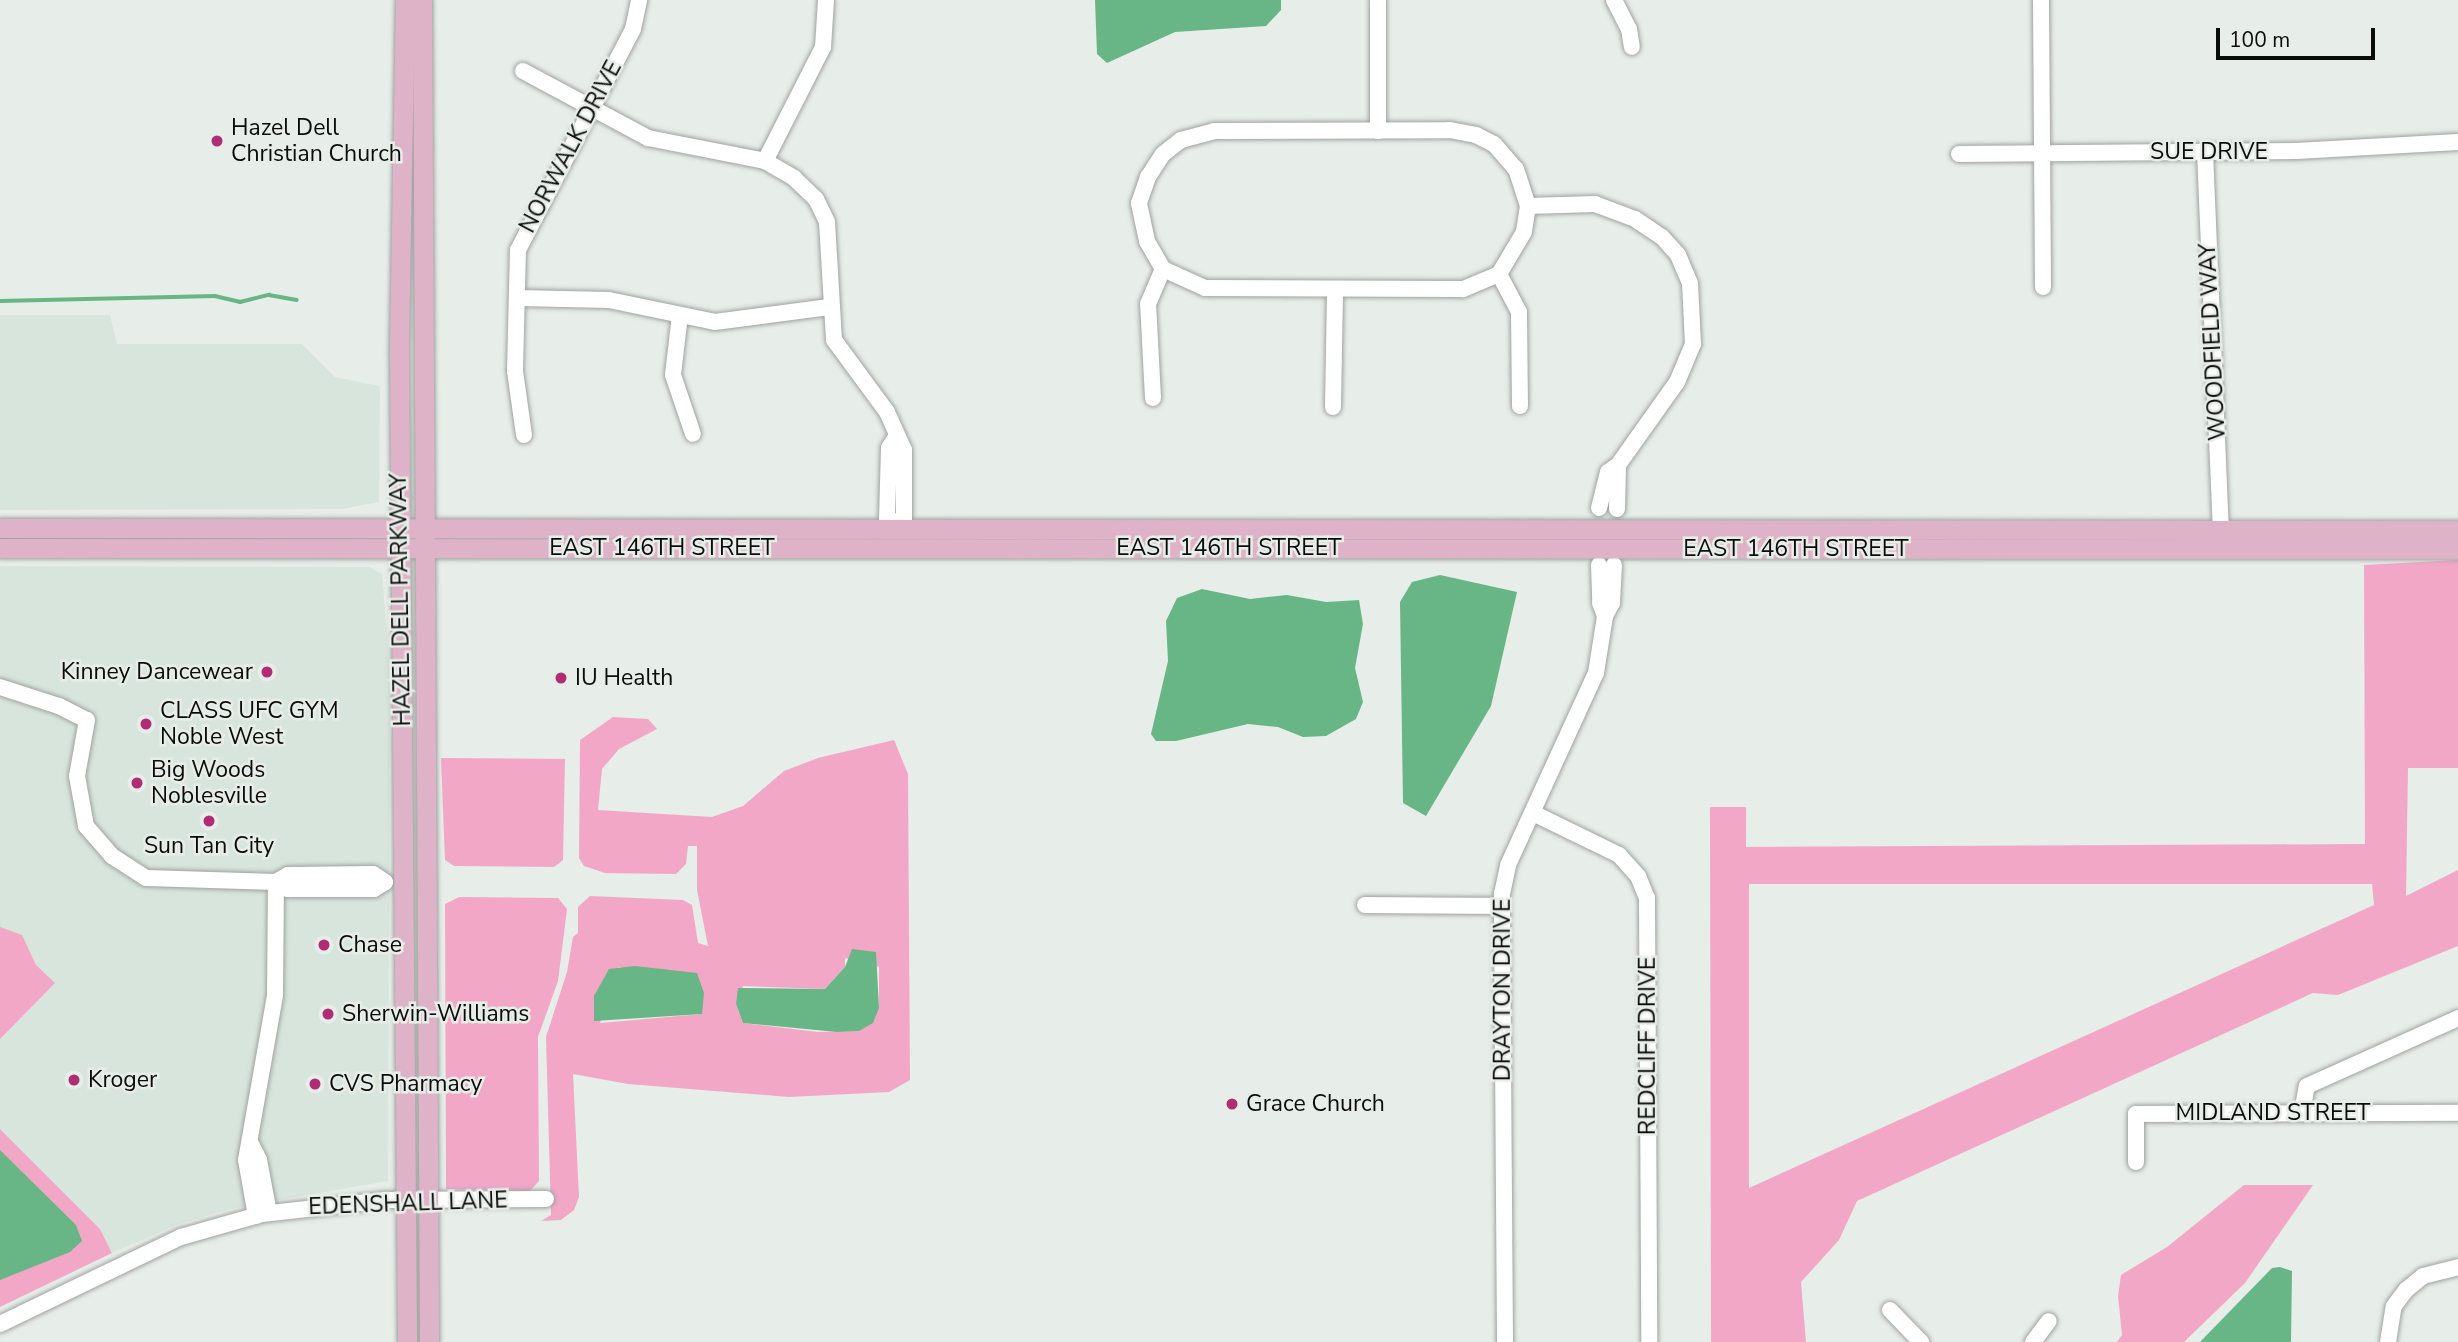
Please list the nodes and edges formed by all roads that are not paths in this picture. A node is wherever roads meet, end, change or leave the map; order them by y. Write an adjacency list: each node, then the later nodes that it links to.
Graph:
1 (405, 0): 34 (main road, HAZEL DELL PARKWAY)
2 (422, 0): 35 (main road, HAZEL DELL PARKWAY)
3 (639, 0): 10 (street, NORWALK DRIVE)
4 (826, 0): 16 (street)
5 (1378, 0): 11 (street)
6 (1614, 0): 8 (street)
7 (2041, 0): 13 (street)
8 (1632, 47)
9 (523, 71): 10 (street)
10 (591, 109): 16 (street); 22 (street, NORWALK DRIVE)
11 (1378, 131): 17 (street); 18 (street)
12 (2458, 142): 14 (street, SUE DRIVE)
13 (2043, 152): 14 (street, SUE DRIVE); 15 (street, SUE DRIVE); 20 (street)
14 (2206, 152): 37 (street, WOODFIELD WAY)
15 (1959, 154)
16 (765, 161): 23 (street)
17 (1528, 206): 19 (street); 30 (street)
18 (1163, 269): 21 (street); 25 (street)
19 (1499, 274): 21 (street); 26 (street)
20 (2043, 287)
21 (1335, 290): 27 (street)
22 (518, 298): 24 (street); 29 (street, NORWALK DRIVE)
23 (829, 307): 24 (street); 38 (street)
24 (680, 315): 28 (street)
25 (1153, 398)
26 (1520, 406)
27 (1333, 407)
28 (693, 434)
29 (524, 435)
30 (1618, 466): 31 (street); 32 (street)
31 (1599, 508)
32 (1617, 509)
33 (0, 528): 34 (main road, EAST 146TH STREET)
34 (400, 528): 35 (main road, EAST 146TH STREET); 42 (main road, HAZEL DELL PARKWAY)
35 (423, 528): 38 (main road, EAST 146TH STREET); 40 (main road, HAZEL DELL PARKWAY)
36 (2458, 530): 37 (main road, EAST 146TH STREET)
37 (2221, 532): 38 (main road, EAST 146TH STREET)
38 (896, 533): 40 (main road, EAST 146TH STREET); 41 (main road, EAST 146TH STREET)
39 (0, 548): 42 (main road, EAST 146TH STREET)
40 (422, 549): 42 (main road, EAST 146TH STREET); 55 (main road, HAZEL DELL PARKWAY)
41 (2458, 549)
42 (400, 550): 54 (main road, HAZEL DELL PARKWAY)
43 (1606, 565): 45 (street, DRAYTON DRIVE)
44 (0, 687): 46 (street)
45 (1533, 813): 48 (street, DRAYTON DRIVE); 64 (street, REDCLIFF DRIVE)
46 (276, 882): 46 (street); 56 (street)
47 (1365, 905): 48 (street)
48 (1502, 905): 63 (street, DRAYTON DRIVE)
49 (2458, 1018): 50 (street)
50 (2302, 1113): 51 (street, MIDLAND STREET); 52 (street, MIDLAND STREET)
51 (2458, 1113)
52 (2136, 1162)
53 (546, 1199): 55 (street, EDENSHALL LANE)
54 (407, 1200): 55 (street, EDENSHALL LANE); 56 (street, EDENSHALL LANE); 61 (main road, HAZEL DELL PARKWAY)
55 (429, 1200): 62 (main road, HAZEL DELL PARKWAY)
56 (262, 1214): 60 (street, EDENSHALL LANE)
57 (2458, 1268): 67 (street)
58 (1890, 1310): 65 (street)
59 (2049, 1321): 66 (street)
60 (0, 1324)
61 (407, 1342)
62 (429, 1342)
63 (1505, 1342)
64 (1649, 1342)
65 (1921, 1342)
66 (2033, 1342)
67 (2388, 1342)

